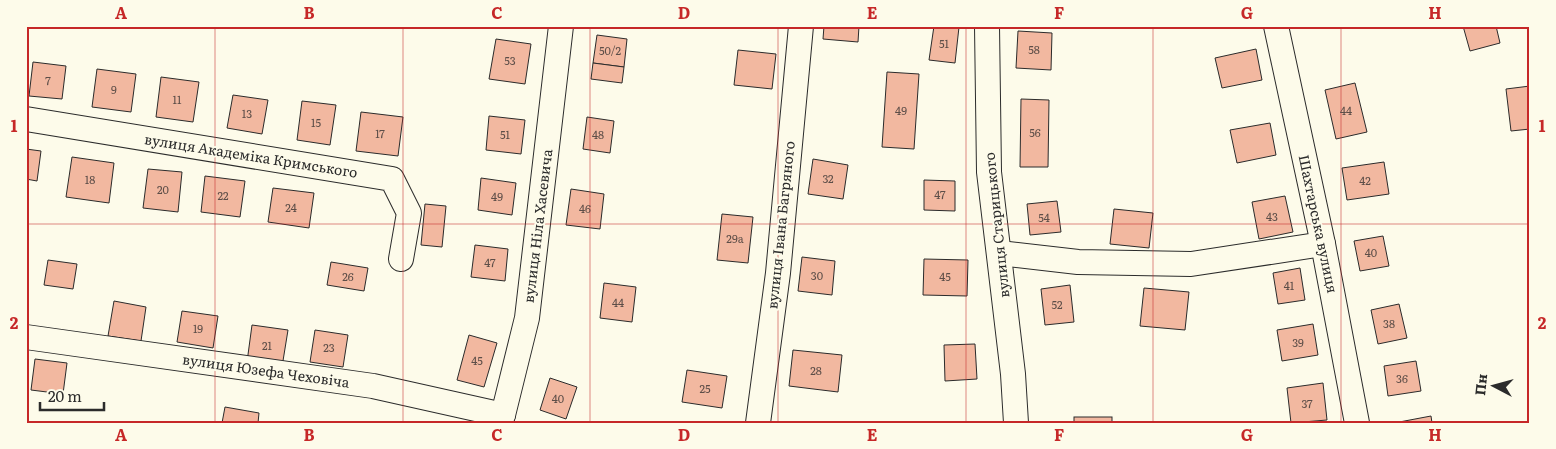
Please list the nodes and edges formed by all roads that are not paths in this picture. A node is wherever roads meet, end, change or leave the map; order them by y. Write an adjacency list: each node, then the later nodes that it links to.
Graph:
1 (561, 26): 10 (street, вулиця Ніла Хасевича)
2 (801, 26): 11 (street, вулиця Івана Багряного)
3 (987, 26): 7 (street, вулиця Старицького)
4 (1276, 26): 6 (street, Шахтарська вулиця)
5 (26, 120): 8 (street, вулиця Академіка Кримського)
6 (1323, 244): 7 (street); 13 (street, Шахтарська вулиця)
7 (999, 253): 12 (street, вулиця Старицького)
8 (401, 259)
9 (26, 337): 10 (street, вулиця Юзефа Чеховіча)
10 (501, 419)
11 (758, 423)
12 (1016, 423)
13 (1357, 423)

